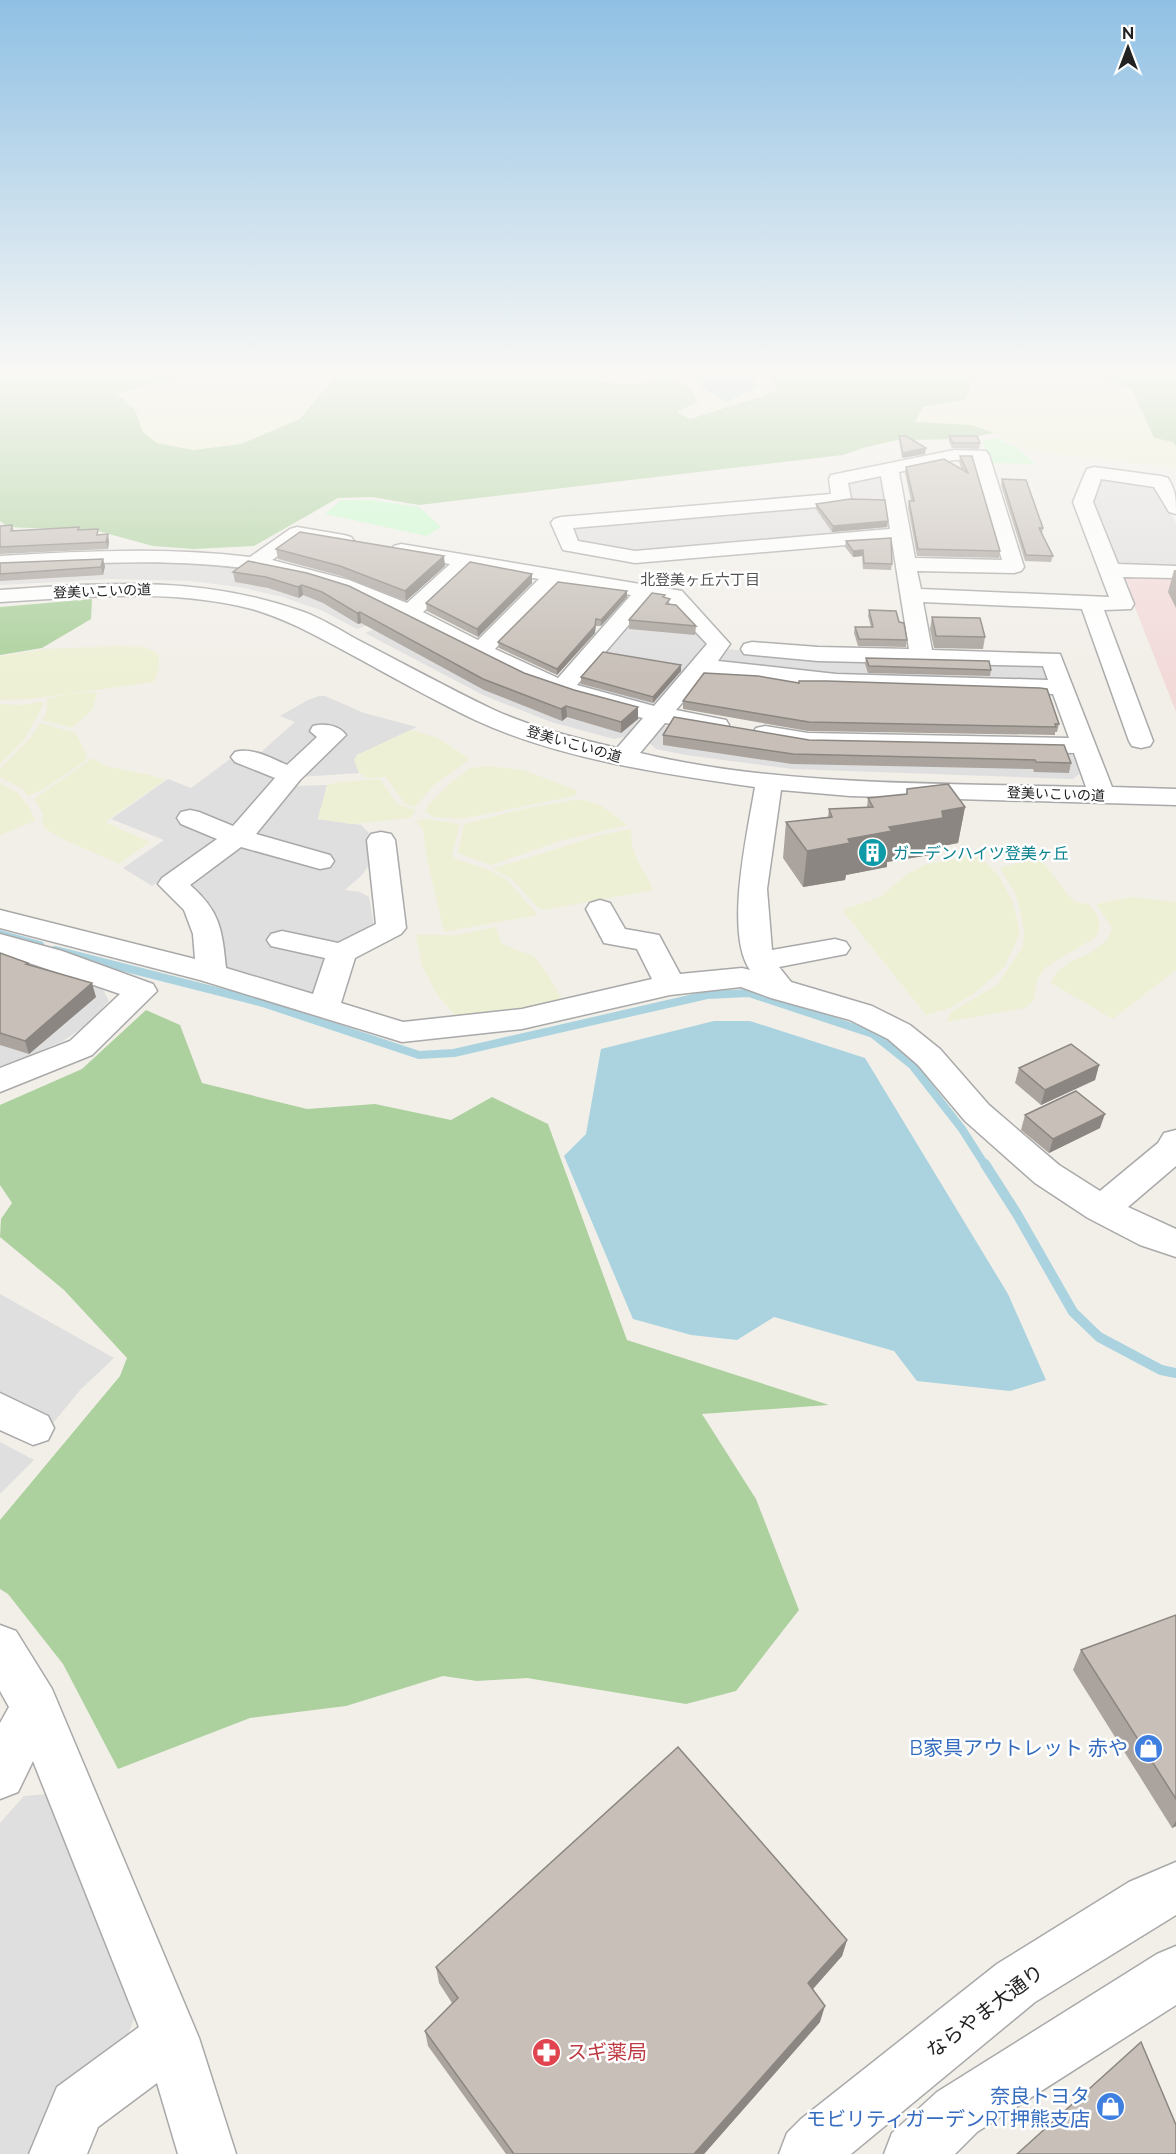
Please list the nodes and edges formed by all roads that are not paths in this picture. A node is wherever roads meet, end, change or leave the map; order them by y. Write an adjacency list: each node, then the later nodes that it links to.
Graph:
1 (851, 476): 7 (street)
2 (890, 476): 7 (street)
3 (986, 476): 11 (street)
4 (1093, 476): 12 (street)
5 (1118, 476): 6 (street)
6 (1176, 508)
7 (900, 534): 11 (street)
8 (466, 561): 10 (street); 14 (street); 19 (street)
9 (0, 562): 10 (street)
10 (255, 562): 19 (street)
11 (906, 564): 16 (street)
12 (1111, 570): 13 (street); 18 (street)
13 (1176, 572)
14 (554, 576): 15 (street); 21 (street)
15 (645, 591): 23 (street); 25 (street)
16 (910, 595): 18 (street); 22 (street)
17 (0, 596): 31 (street, 登美いこいの道)
18 (1091, 603): 28 (street)
19 (409, 613): 21 (street)
20 (752, 649): 22 (street)
21 (481, 650): 25 (street)
22 (922, 656): 24 (street)
23 (702, 665): 24 (street); 26 (street)
24 (1062, 687): 29 (street)
25 (562, 688): 26 (street)
26 (660, 716): 29 (street); 31 (street)
27 (322, 731): 32 (street)
28 (1141, 741)
29 (1084, 746): 34 (street)
30 (244, 757): 32 (street)
31 (622, 758): 33 (street, 登美いこいの道)
32 (291, 775): 37 (street)
33 (769, 782): 34 (street, 登美いこいの道); 46 (street)
34 (1102, 795): 35 (street, 登美いこいの道)
35 (1176, 797)
36 (190, 818): 37 (street)
37 (237, 837): 39 (street); 47 (street)
38 (381, 840): 45 (street)
39 (320, 861)
40 (600, 909): 48 (street)
41 (0, 919): 47 (street)
42 (282, 940): 45 (street)
43 (0, 943): 51 (street)
44 (834, 948): 46 (street)
45 (342, 953): 50 (street)
46 (759, 961): 49 (street)
47 (211, 973): 50 (street)
48 (670, 985): 49 (street); 50 (street)
49 (782, 991): 53 (street)
50 (324, 1008)
51 (0, 1081)
52 (1176, 1142): 53 (street)
53 (1101, 1209): 54 (street)
54 (1176, 1243)
55 (0, 1647): 56 (street)
56 (35, 1706): 57 (street); 60 (street)
57 (0, 1774)
58 (1176, 1888): 63 (street, ならやま大通り)
59 (1176, 1973): 64 (street)
60 (171, 2038): 61 (street); 62 (street)
61 (58, 2154)
62 (207, 2154)
63 (808, 2154)
64 (913, 2154)

